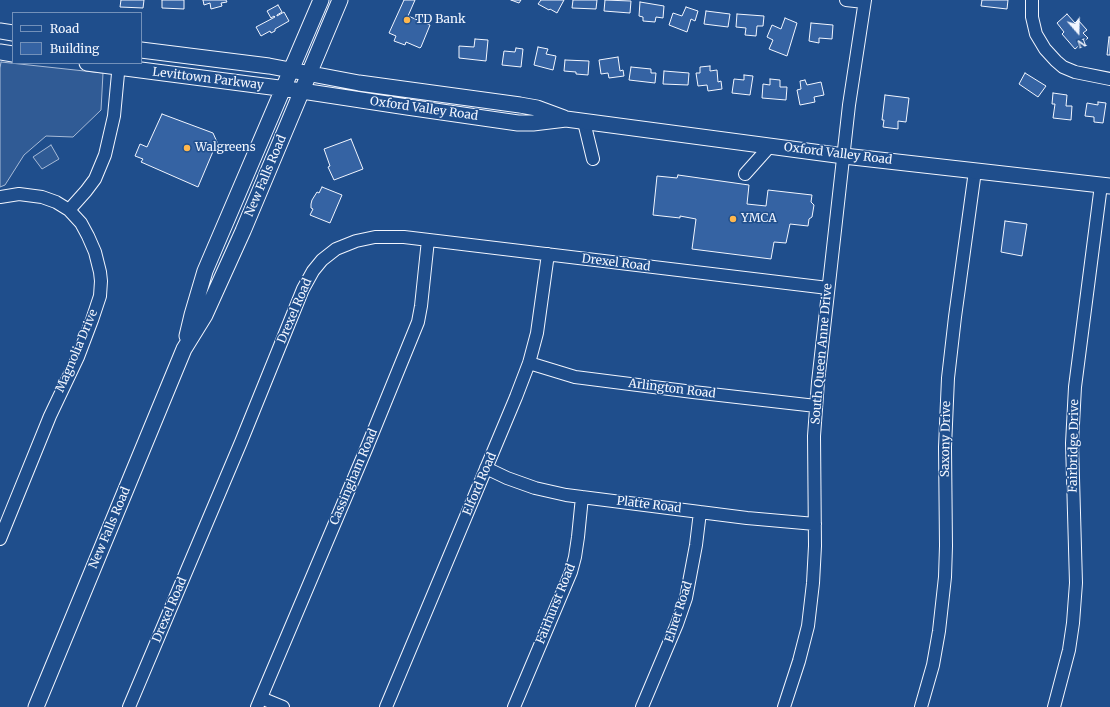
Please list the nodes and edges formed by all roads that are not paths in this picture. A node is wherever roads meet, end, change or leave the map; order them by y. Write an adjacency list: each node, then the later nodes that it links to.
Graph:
1 (320, 0): 13 (main road, New Falls Road)
2 (340, 0): 14 (main road, New Falls Road)
3 (846, 0): 5 (street)
4 (1032, 0): 15 (street)
5 (864, 1): 21 (street, South Queen Anne Drive)
6 (0, 31): 7 (main road)
7 (12, 33)
8 (142, 50): 13 (main road, Levittown Parkway)
9 (0, 52): 10 (main road)
10 (12, 54)
11 (103, 64): 12 (main road, Levittown Parkway)
12 (119, 65): 16 (main road, Levittown Parkway); 27 (street)
13 (290, 70): 14 (main road, Levittown Parkway); 16 (main road, New Falls Road)
14 (309, 74): 17 (main road, New Falls Road); 18 (main road, Oxford Valley Road)
15 (1110, 79)
16 (282, 88): 17 (main road, Oxford Valley Road); 31 (main road, New Falls Road)
17 (302, 91): 18 (main road, Oxford Valley Road); 31 (main road, New Falls Road)
18 (566, 119): 19 (main road, Oxford Valley Road)
19 (584, 122): 20 (main road, Oxford Valley Road); 22 (street)
20 (770, 146): 21 (main road, Oxford Valley Road); 24 (street)
21 (844, 156): 23 (main road, Oxford Valley Road); 30 (street, South Queen Anne Drive)
22 (593, 159)
23 (975, 171): 25 (main road, Oxford Valley Road); 47 (street, Saxony Drive)
24 (745, 174)
25 (1105, 186): 48 (street, Fairbridge Drive)
26 (0, 197): 27 (street, Magnolia Drive)
27 (68, 210): 38 (street, Magnolia Drive)
28 (428, 240): 29 (street, Drexel Road); 39 (street, Cassingham Road); 41 (street, Drexel Road)
29 (548, 254): 30 (street, Drexel Road); 32 (street, Elford Road)
30 (828, 288): 33 (street, South Queen Anne Drive)
31 (184, 349): 40 (main road, New Falls Road)
32 (529, 363): 33 (street, Arlington Road); 34 (street, Elford Road)
33 (816, 406): 37 (street, South Queen Anne Drive)
34 (486, 468): 35 (street, Platte Road); 43 (street, Elford Road)
35 (582, 497): 36 (street, Platte Road); 44 (street, Fairhurst Road)
36 (700, 512): 37 (street, Platte Road); 45 (street, Ehret Road)
37 (815, 524): 46 (street, South Queen Anne Drive)
38 (0, 539)
39 (259, 703): 42 (street)
40 (36, 707)
41 (129, 707)
42 (283, 707)
43 (386, 707)
44 (514, 707)
45 (642, 707)
46 (784, 707)
47 (921, 707)
48 (1054, 707)

